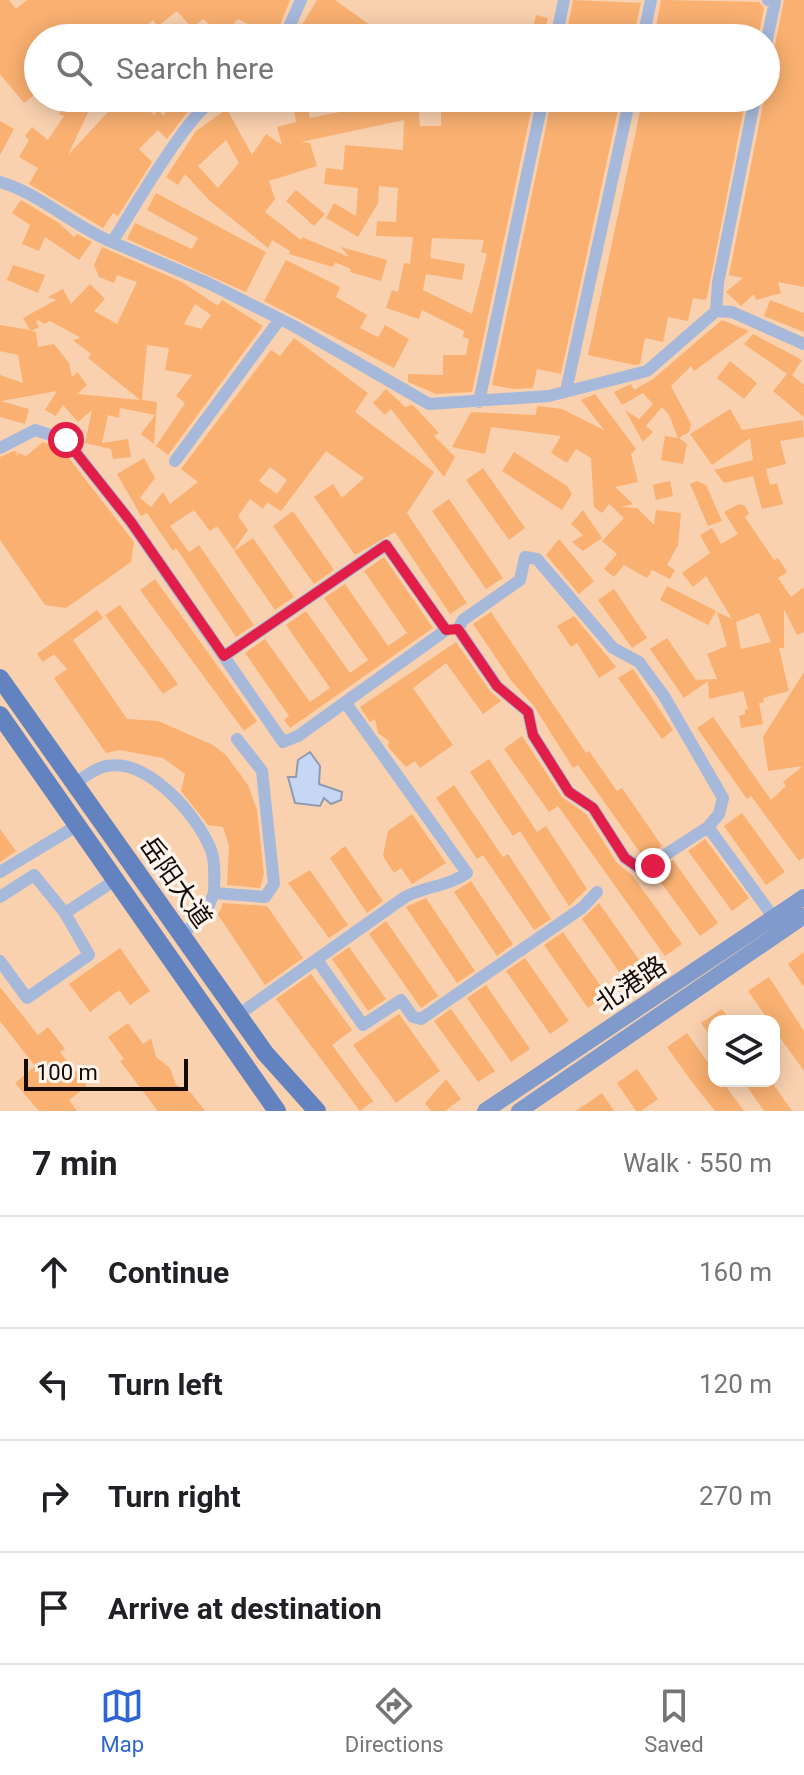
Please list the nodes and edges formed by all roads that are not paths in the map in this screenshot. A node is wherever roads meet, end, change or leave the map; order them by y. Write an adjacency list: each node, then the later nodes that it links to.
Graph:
1 (301, 0): 5 (street)
2 (564, 0): 6 (street)
3 (651, 0): 7 (street)
4 (768, 0): 8 (street)
5 (290, 24)
6 (559, 24)
7 (646, 24)
8 (770, 24)
9 (200, 112): 14 (street)
10 (540, 112): 19 (street)
11 (627, 112): 18 (street)
12 (752, 112): 15 (street)
13 (0, 182): 14 (street)
14 (112, 242): 16 (street)
15 (716, 311): 17 (street); 18 (street)
16 (280, 319): 19 (street); 21 (street)
17 (804, 344)
18 (566, 391): 19 (street)
19 (479, 402)
20 (0, 448): 23 (street)
21 (175, 461)
22 (452, 629): 23 (street); 25 (street); 30 (street); 30 (street)
23 (224, 656): 25 (street)
24 (0, 678): 28 (main road, 岳阳大道)
25 (345, 702): 41 (street)
26 (0, 715): 29 (main road, 岳阳大道)
27 (237, 739): 34 (street)
28 (75, 784): 34 (street); 40 (main road, 岳阳大道)
29 (78, 825): 31 (street); 32 (main road, 岳阳大道)
30 (708, 827): 39 (street)
31 (0, 872)
32 (117, 879): 37 (street); 44 (main road, 岳阳大道)
33 (597, 892): 41 (street)
34 (214, 893): 40 (street)
35 (0, 897): 37 (street)
36 (804, 897): 39 (main road, 北港路)
37 (65, 913): 42 (street)
38 (804, 916): 47 (main road, 北港路)
39 (774, 918): 46 (main road, 北港路)
40 (181, 934): 43 (main road, 岳阳大道)
41 (317, 960): 43 (street)
42 (0, 961)
43 (238, 1015): 45 (main road, 岳阳大道)
44 (277, 1111)
45 (317, 1111)
46 (485, 1111)
47 (519, 1111)

